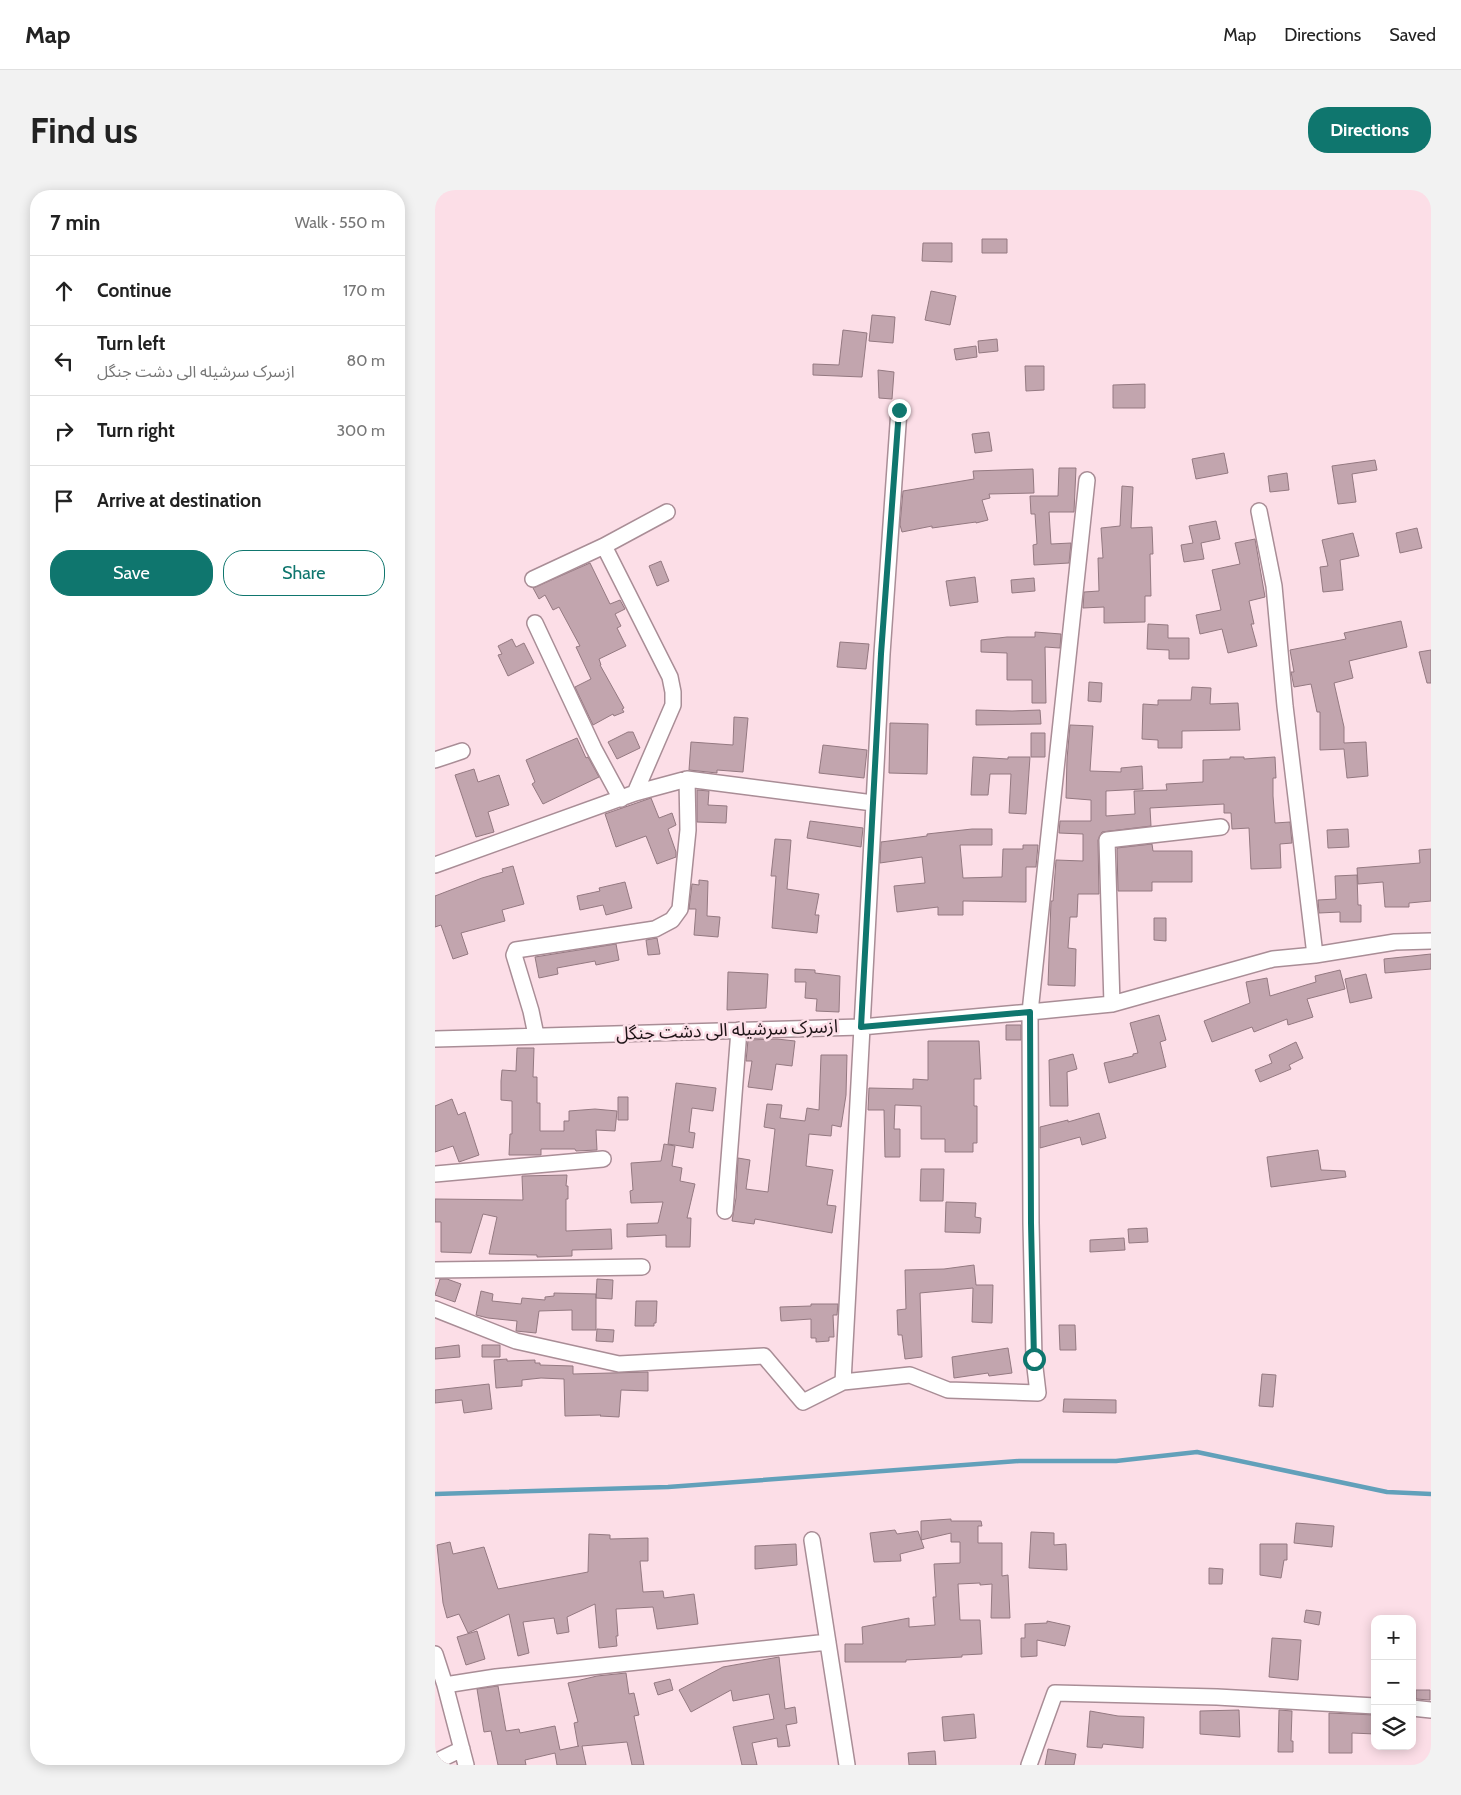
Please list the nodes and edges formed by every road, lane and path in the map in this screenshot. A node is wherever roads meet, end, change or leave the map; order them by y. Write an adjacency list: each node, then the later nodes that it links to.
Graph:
1 (899, 410): 13 (street)
2 (1087, 480): 19 (street)
3 (1259, 511): 17 (street)
4 (667, 512): 5 (street)
5 (604, 546): 6 (street); 11 (street)
6 (533, 579)
7 (535, 623): 12 (street)
8 (462, 750): 9 (street)
9 (435, 760)
10 (687, 779): 11 (street); 13 (street); 22 (street)
11 (635, 793): 12 (street)
12 (621, 799): 15 (street)
13 (873, 803): 20 (street)
14 (1221, 828): 18 (street)
15 (435, 865)
16 (1431, 941): 17 (street, ازسرک سرشیله الی دشت جنگل)
17 (1315, 955): 18 (street, ازسرک سرشیله الی دشت جنگل)
18 (1112, 1004): 19 (street, ازسرک سرشیله الی دشت جنگل)
19 (1030, 1012): 20 (street, ازسرک سرشیله الی دشت جنگل); 30 (street)
20 (861, 1027): 21 (street, ازسرک سرشیله الی دشت جنگل); 30 (street)
21 (739, 1030): 22 (street, ازسرک سرشیله الی دشت جنگل); 26 (street)
22 (536, 1035): 23 (street, ازسرک سرشیله الی دشت جنگل)
23 (435, 1039)
24 (603, 1159): 25 (street)
25 (435, 1174)
26 (725, 1211)
27 (642, 1267): 28 (street)
28 (435, 1270)
29 (435, 1310): 30 (street)
30 (843, 1382)
31 (812, 1540): 32 (street)
32 (828, 1642): 34 (street); 41 (street)
33 (435, 1654): 34 (street)
34 (445, 1685): 38 (street)
35 (1371, 1706): 42 (street)
36 (1416, 1708): 37 (street)
37 (1431, 1710)
38 (462, 1749): 39 (street); 40 (street)
39 (435, 1762)
40 (466, 1765)
41 (847, 1765)
42 (1029, 1765)

